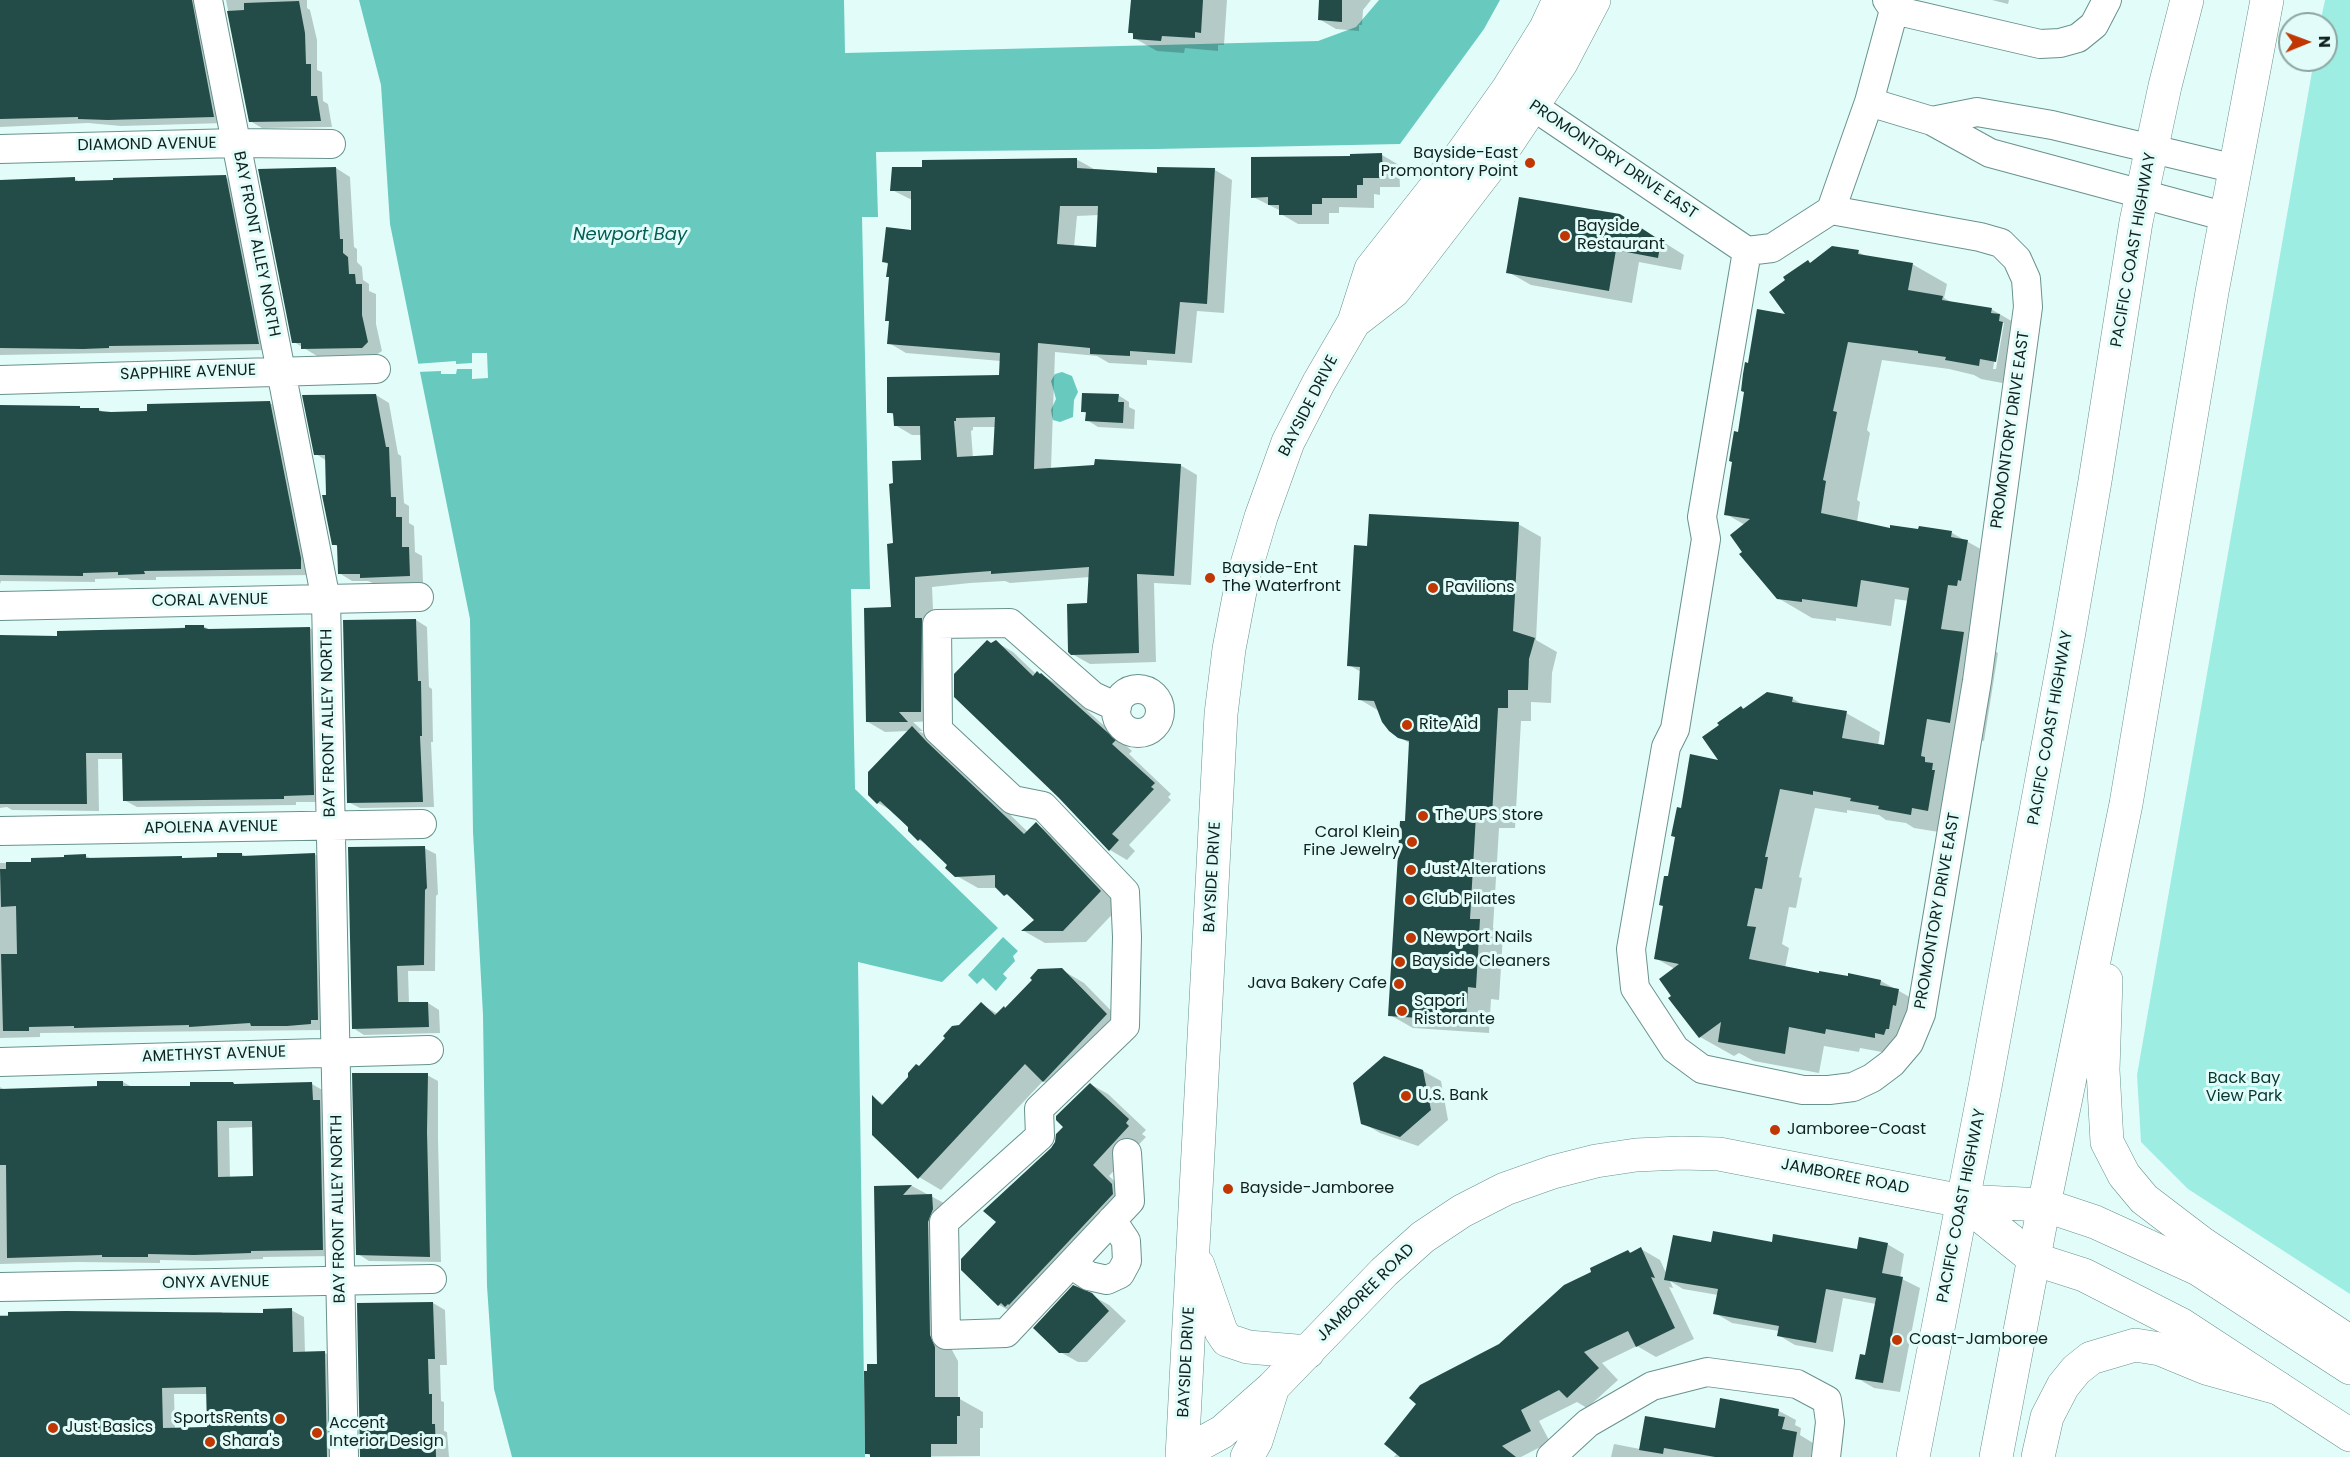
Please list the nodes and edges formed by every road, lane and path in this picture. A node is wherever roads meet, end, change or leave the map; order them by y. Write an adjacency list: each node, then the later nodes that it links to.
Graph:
1 (207, 0): 11 (street, BAY FRONT ALLEY NORTH)
2 (1559, 0): 8 (main road, BAYSIDE DRIVE)
3 (1594, 0): 8 (main road, BAYSIDE DRIVE)
4 (2107, 0): 7 (street)
5 (2187, 0): 14 (main road, PACIFIC COAST HIGHWAY)
6 (2267, 0): 15 (main road)
7 (1890, 5): 9 (street)
8 (1521, 98): 19 (street, PROMONTORY DRIVE EAST); 38 (main road, BAYSIDE DRIVE)
9 (1869, 102): 10 (street); 17 (street)
10 (1932, 121): 14 (street); 16 (street)
11 (237, 142): 12 (street, DIAMOND AVENUE); 13 (street, DIAMOND AVENUE); 21 (street, BAY FRONT ALLEY NORTH)
12 (331, 144)
13 (0, 148)
14 (2151, 149): 15 (street); 16 (main road, PACIFIC COAST HIGHWAY)
15 (2236, 169): 18 (main road)
16 (2141, 195): 18 (street); 35 (main road, PACIFIC COAST HIGHWAY)
17 (1831, 210): 19 (street); 19 (street, PROMONTORY DRIVE EAST)
18 (2227, 217): 30 (main road)
19 (1747, 251)
20 (376, 369): 21 (street, SAPPHIRE AVENUE)
21 (281, 370): 22 (street, SAPPHIRE AVENUE); 24 (street, BAY FRONT ALLEY NORTH)
22 (0, 380)
23 (419, 597): 24 (street, CORAL AVENUE)
24 (327, 600): 25 (street, CORAL AVENUE); 28 (street, BAY FRONT ALLEY NORTH)
25 (0, 606)
26 (1117, 707): 40 (street)
27 (422, 824): 28 (street, APOLENA AVENUE)
28 (331, 826): 29 (street, APOLENA AVENUE); 32 (street, BAY FRONT ALLEY NORTH)
29 (0, 831)
30 (2108, 890): 36 (main road); 44 (main road)
31 (429, 1050): 32 (street, AMETHYST AVENUE)
32 (336, 1052): 33 (street, AMETHYST AVENUE); 42 (street, BAY FRONT ALLEY NORTH)
33 (0, 1062)
34 (1127, 1153): 37 (street)
35 (1962, 1201): 36 (main road, JAMBOREE ROAD); 39 (main road, JAMBOREE ROAD); 45 (main road, JAMBOREE ROAD); 55 (main road, PACIFIC COAST HIGHWAY)
36 (2044, 1205): 39 (main road); 46 (main road, JAMBOREE ROAD)
37 (1112, 1220): 40 (street); 40 (street)
38 (1192, 1250): 45 (main road); 50 (main road, BAYSIDE DRIVE)
39 (2034, 1259): 48 (main road, JAMBOREE ROAD); 56 (main road)
40 (1071, 1264)
41 (432, 1279): 42 (street, ONYX AVENUE)
42 (340, 1281): 43 (street, ONYX AVENUE); 51 (street, BAY FRONT ALLEY NORTH)
43 (0, 1287)
44 (2350, 1342)
45 (1308, 1352): 47 (main road, JAMBOREE ROAD)
46 (2350, 1368)
47 (1273, 1387): 50 (main road, JAMBOREE ROAD); 52 (main road)
48 (2278, 1388): 49 (main road, JAMBOREE ROAD); 57 (main road)
49 (2350, 1435)
50 (1180, 1456)
51 (344, 1457)
52 (1246, 1457)
53 (1551, 1457): 54 (street)
54 (1826, 1457)
55 (1913, 1457)
56 (1996, 1457)
57 (2038, 1457)

